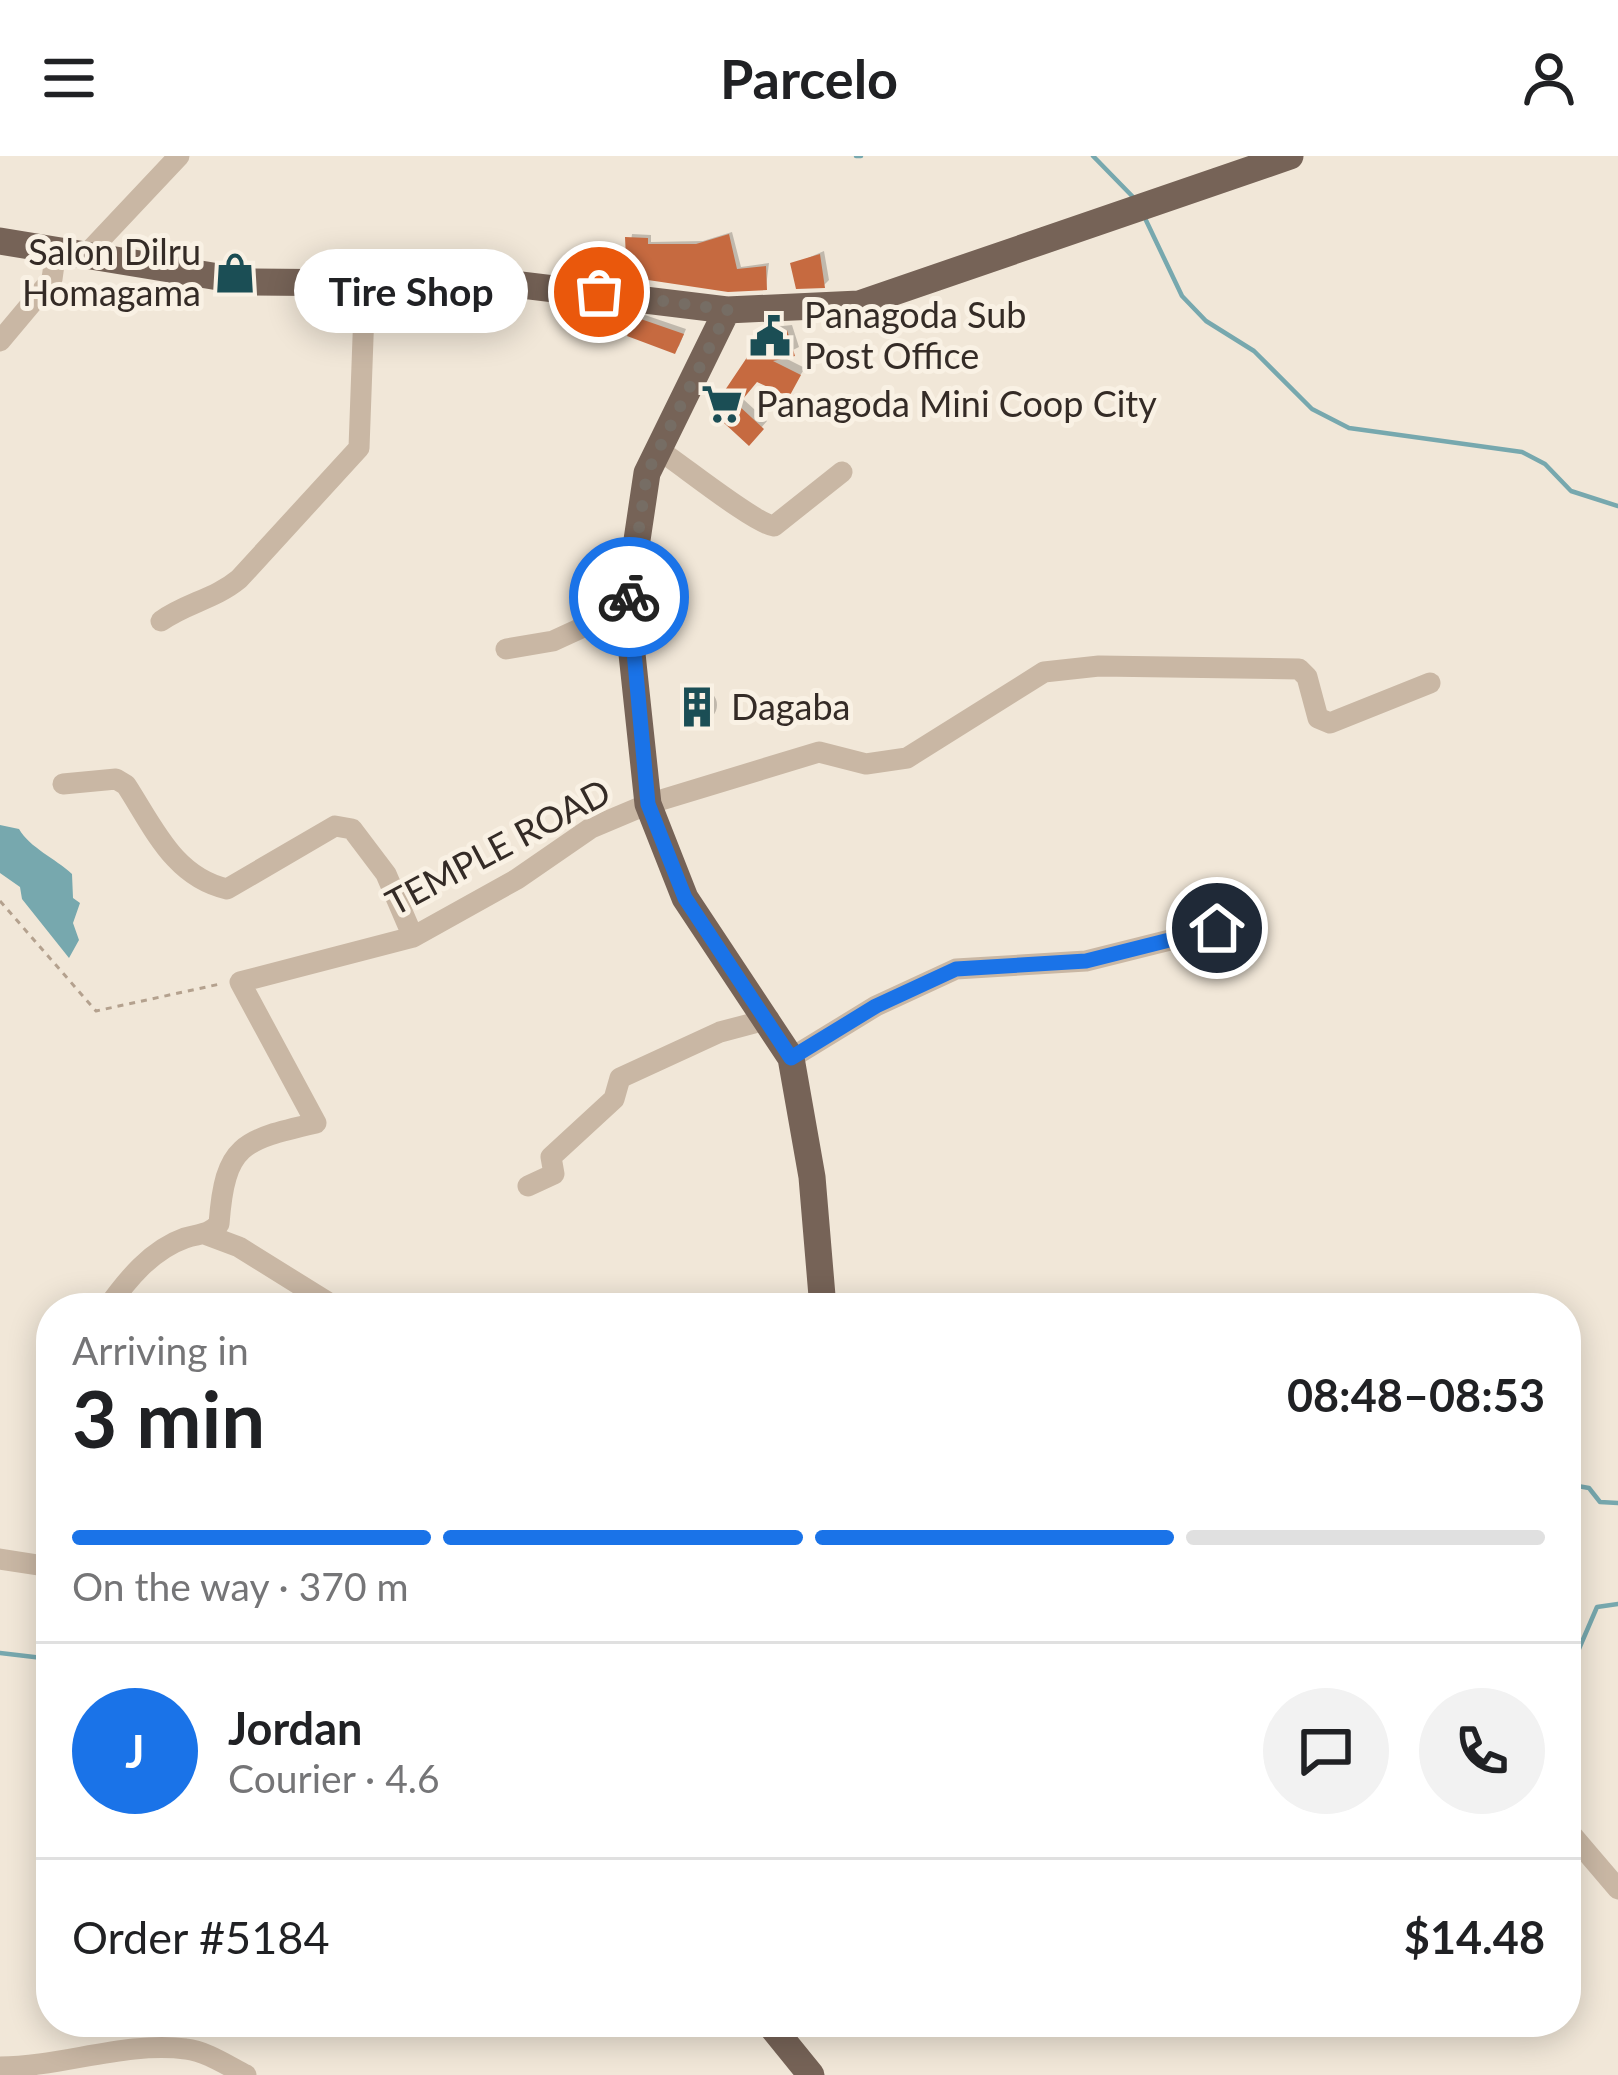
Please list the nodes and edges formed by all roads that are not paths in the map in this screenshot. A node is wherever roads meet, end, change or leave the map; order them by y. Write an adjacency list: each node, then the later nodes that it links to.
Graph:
1 (179, 156): 4 (street)
2 (1290, 156): 6 (main road)
3 (0, 241): 4 (main road)
4 (70, 254): 5 (main road); 7 (street)
5 (365, 283): 6 (main road); 11 (street)
6 (728, 310): 8 (main road)
7 (0, 341)
8 (658, 450): 9 (street); 10 (main road)
9 (842, 472)
10 (627, 607): 12 (street); 15 (main road)
11 (160, 621)
12 (506, 649)
13 (1430, 683): 15 (street, TEMPLE ROAD)
14 (63, 784): 17 (street)
15 (648, 804): 17 (street, TEMPLE ROAD); 18 (main road)
16 (1217, 928): 19 (street)
17 (412, 937): 21 (street, TEMPLE ROAD)
18 (769, 1019): 19 (main road); 20 (street)
19 (791, 1058): 24 (main road)
20 (528, 1186)
21 (208, 1235): 22 (street); 23 (street)
22 (118, 1293)
23 (313, 1293)
24 (822, 1293)
25 (0, 1559): 26 (street)
26 (36, 1565)
27 (1581, 1846): 28 (street)
28 (1618, 1889)
29 (779, 2037): 32 (main road)
30 (0, 2067): 31 (street)
31 (246, 2075)
32 (811, 2075)

